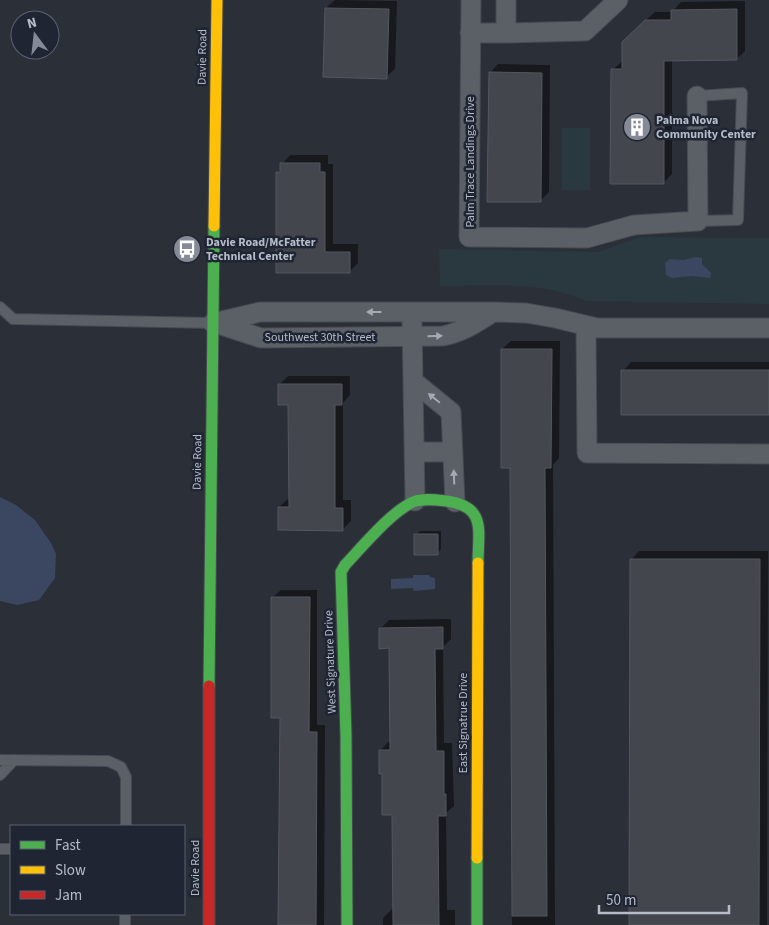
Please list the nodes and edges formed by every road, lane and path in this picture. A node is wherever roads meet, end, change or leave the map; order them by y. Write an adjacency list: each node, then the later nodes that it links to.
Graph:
1 (216, 0): 12 (street, Davie Road)
2 (471, 0): 5 (street, Palm Trace Landings Drive)
3 (506, 0): 6 (street)
4 (618, 0): 6 (street)
5 (470, 33): 6 (street); 8 (street, Palm Trace Landings Drive)
6 (506, 33)
7 (697, 96): 8 (street); 8 (lane)
8 (698, 221)
9 (0, 307): 12 (lane)
10 (411, 312): 11 (street, Southwest 30th Street); 12 (street, Southwest 30th Street, one-way to 12); 15 (street)
11 (493, 312): 13 (street, Southwest 30th Street); 15 (street, Southwest 30th Street, one-way to 11)
12 (213, 323): 15 (street, Southwest 30th Street); 26 (street, Davie Road)
13 (586, 326): 14 (street, Southwest 30th Street); 19 (street)
14 (769, 328)
15 (412, 336): 16 (street)
16 (413, 381): 17 (street); 18 (street, one-way to 16)
17 (414, 452): 18 (street); 20 (street)
18 (453, 452): 21 (street, one-way to 18)
19 (769, 454)
20 (415, 501): 21 (street); 27 (street, West Signature Drive)
21 (454, 502): 28 (street, East Signatrue Drive)
22 (0, 760): 23 (lane)
23 (14, 760): 24 (lane); 25 (lane)
24 (0, 776)
25 (126, 825)
26 (209, 925)
27 (347, 925)
28 (477, 925)

